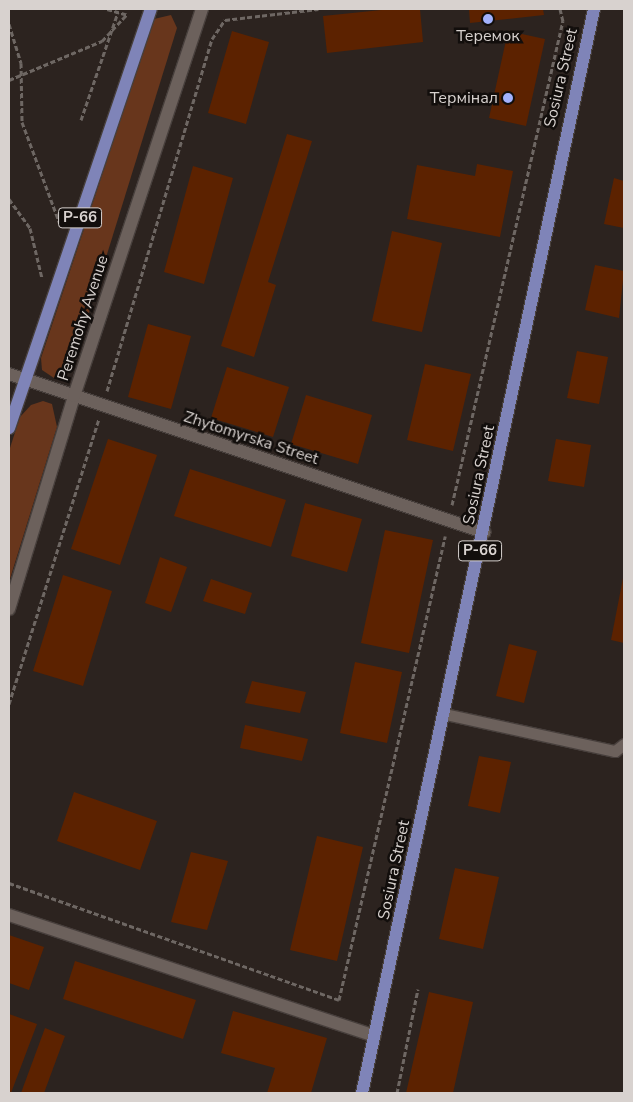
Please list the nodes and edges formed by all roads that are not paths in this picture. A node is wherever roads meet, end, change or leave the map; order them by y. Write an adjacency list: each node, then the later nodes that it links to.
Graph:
1 (202, 9): 6 (street, Peremohy Avenue)
2 (594, 9): 8 (main road, Sosiura Street / Р-66)
3 (149, 14): 5 (main road, Р-66)
4 (9, 374): 5 (street, Zhytomyrska Street)
5 (25, 380): 6 (street, Zhytomyrska Street); 7 (main road, Р-66)
6 (74, 396): 8 (street, Zhytomyrska Street); 9 (street, Peremohy Avenue)
7 (9, 428)
8 (484, 532): 10 (main road, Sosiura Street / Р-66)
9 (9, 610)
10 (445, 714): 11 (lane); 13 (main road, Sosiura Street / Р-66)
11 (624, 744)
12 (9, 915): 13 (street)
13 (374, 1036): 14 (main road, Sosiura Street / Р-66)
14 (362, 1093)

